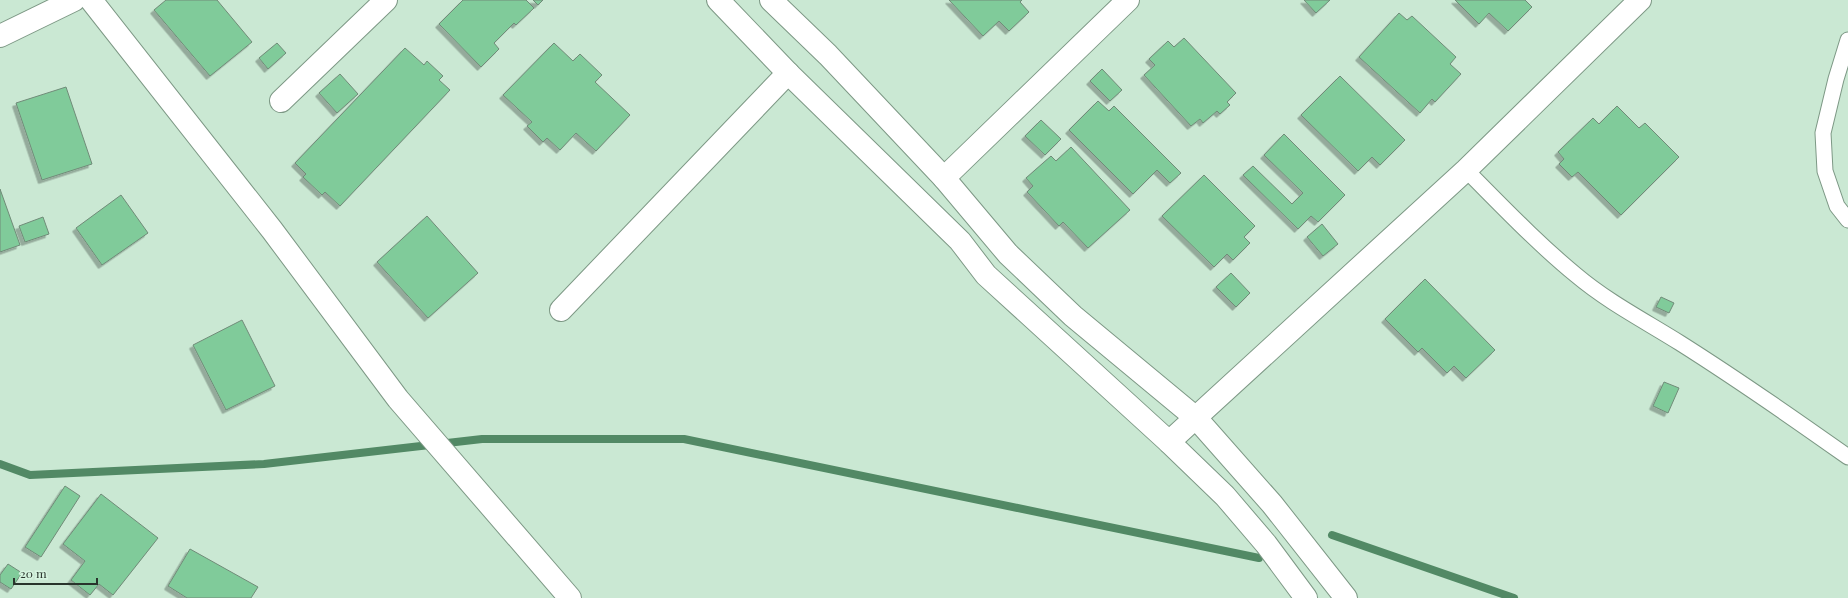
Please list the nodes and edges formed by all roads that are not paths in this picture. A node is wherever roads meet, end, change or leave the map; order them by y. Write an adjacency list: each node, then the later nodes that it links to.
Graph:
1 (74, 0): 8 (street)
2 (91, 0): 19 (street)
3 (386, 0): 11 (street)
4 (718, 0): 10 (street)
5 (771, 0): 13 (street)
6 (1128, 0): 13 (street)
7 (1640, 0): 12 (street)
8 (0, 36)
9 (1848, 40): 14 (lane)
10 (788, 73): 15 (street); 17 (street)
11 (281, 101)
12 (1466, 170): 16 (street); 18 (lane)
13 (944, 178): 16 (street)
14 (1848, 220)
15 (562, 310)
16 (1196, 418): 17 (street); 21 (street)
17 (1169, 442): 20 (street)
18 (1848, 458)
19 (570, 598)
20 (1306, 598)
21 (1346, 598)

